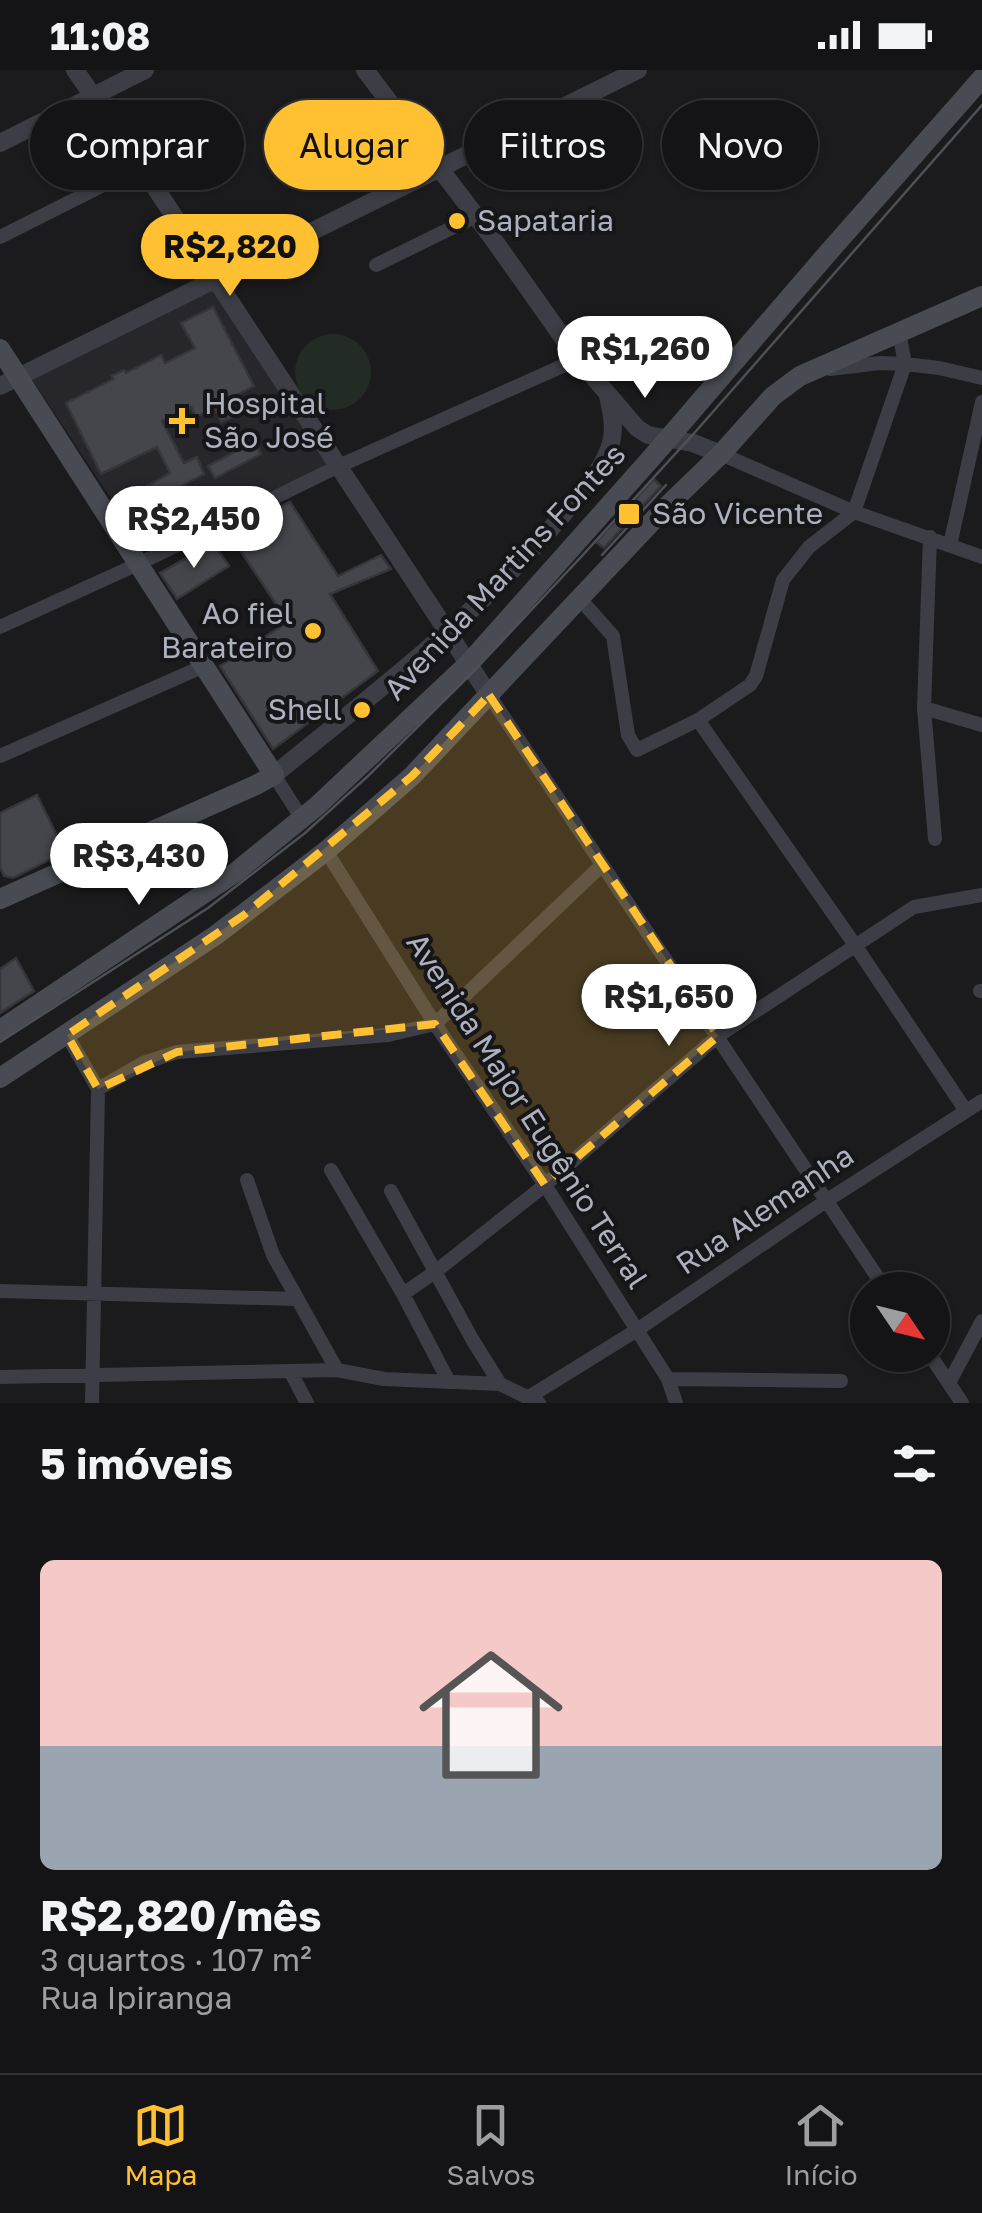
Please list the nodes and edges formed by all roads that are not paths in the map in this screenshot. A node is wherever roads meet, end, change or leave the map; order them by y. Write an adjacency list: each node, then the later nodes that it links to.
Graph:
1 (75, 70): 6 (street)
2 (145, 70): 6 (street)
3 (366, 70): 7 (street)
4 (638, 70): 9 (street)
5 (982, 78): 28 (main road, Avenida Martins Fontes)
6 (94, 98): 8 (street)
7 (388, 100)
8 (0, 143)
9 (444, 167)
10 (444, 174): 14 (street)
11 (93, 190): 15 (street)
12 (156, 190): 17 (street)
13 (397, 190): 17 (street)
14 (476, 216): 16 (street); 21 (street)
15 (0, 237)
16 (376, 265)
17 (214, 280): 25 (street); 30 (street)
18 (982, 296): 19 (main road)
19 (899, 332): 22 (street); 23 (main road)
20 (0, 349): 25 (main road)
21 (578, 358): 26 (street); 30 (street)
22 (905, 364): 23 (street); 24 (street); 31 (street)
23 (806, 373): 29 (main road)
24 (982, 378)
25 (9, 382): 35 (main road)
26 (607, 392): 28 (street); 38 (street)
27 (982, 402): 33 (street)
28 (668, 437): 29 (street); 39 (main road, Avenida Martins Fontes)
29 (721, 454): 31 (street); 36 (main road)
30 (338, 466): 35 (street); 38 (street)
31 (854, 512): 32 (street); 43 (street)
32 (930, 538): 33 (street); 42 (street)
33 (950, 545): 34 (street)
34 (982, 557)
35 (138, 564): 37 (street); 40 (main road)
36 (580, 599): 41 (main road); 43 (street)
37 (0, 627)
38 (448, 632): 39 (street); 46 (street)
39 (469, 663): 41 (street); 47 (main road, Avenida Martins Fontes)
40 (204, 666): 45 (street); 46 (main road)
41 (490, 695): 49 (main road); 50 (street)
42 (924, 708): 44 (street); 48 (street)
43 (698, 720): 53 (street)
44 (982, 724)
45 (0, 756)
46 (274, 775): 47 (street); 52 (main road)
47 (302, 819): 56 (main road, Avenida Martins Fontes)
48 (936, 839)
49 (326, 851): 54 (main road); 55 (street, Avenida Major Eugênio Terral)
50 (602, 866): 55 (street); 58 (street)
51 (982, 895): 53 (street)
52 (0, 898)
53 (855, 945): 58 (street); 63 (street)
54 (112, 1003): 57 (main road); 59 (main road)
55 (435, 1024): 61 (street); 66 (street, Avenida Major Eugênio Terral)
56 (0, 1030)
57 (67, 1034): 60 (main road); 61 (street)
58 (718, 1036): 66 (street); 68 (street)
59 (0, 1064)
60 (0, 1078)
61 (98, 1089): 73 (street)
62 (982, 1101): 63 (street, Rua Alemanha)
63 (966, 1110): 68 (street, Rua Alemanha)
64 (331, 1170): 72 (street)
65 (247, 1180): 74 (street)
66 (545, 1186): 69 (street); 76 (street, Avenida Major Eugênio Terral)
67 (391, 1191): 69 (street)
68 (826, 1201): 70 (street); 76 (street, Rua Alemanha)
69 (435, 1272): 72 (street); 86 (street)
70 (874, 1272)
71 (0, 1291): 73 (street)
72 (403, 1294): 84 (street)
73 (96, 1295): 74 (street); 80 (street)
74 (296, 1299): 77 (street)
75 (982, 1321): 85 (street)
76 (637, 1330): 82 (street, Avenida Major Eugênio Terral); 87 (street, Rua Alemanha)
77 (338, 1370): 78 (street); 84 (street)
78 (290, 1371): 80 (street); 89 (street)
79 (942, 1372): 85 (street)
80 (93, 1376): 81 (street); 88 (street)
81 (0, 1377)
82 (668, 1379): 83 (street); 90 (street, Avenida Major Eugênio Terral)
83 (841, 1381)
84 (449, 1382): 86 (street)
85 (949, 1383): 91 (street)
86 (500, 1384): 87 (street)
87 (534, 1400)
88 (92, 1403)
89 (307, 1403)
90 (676, 1403)
91 (962, 1403)

